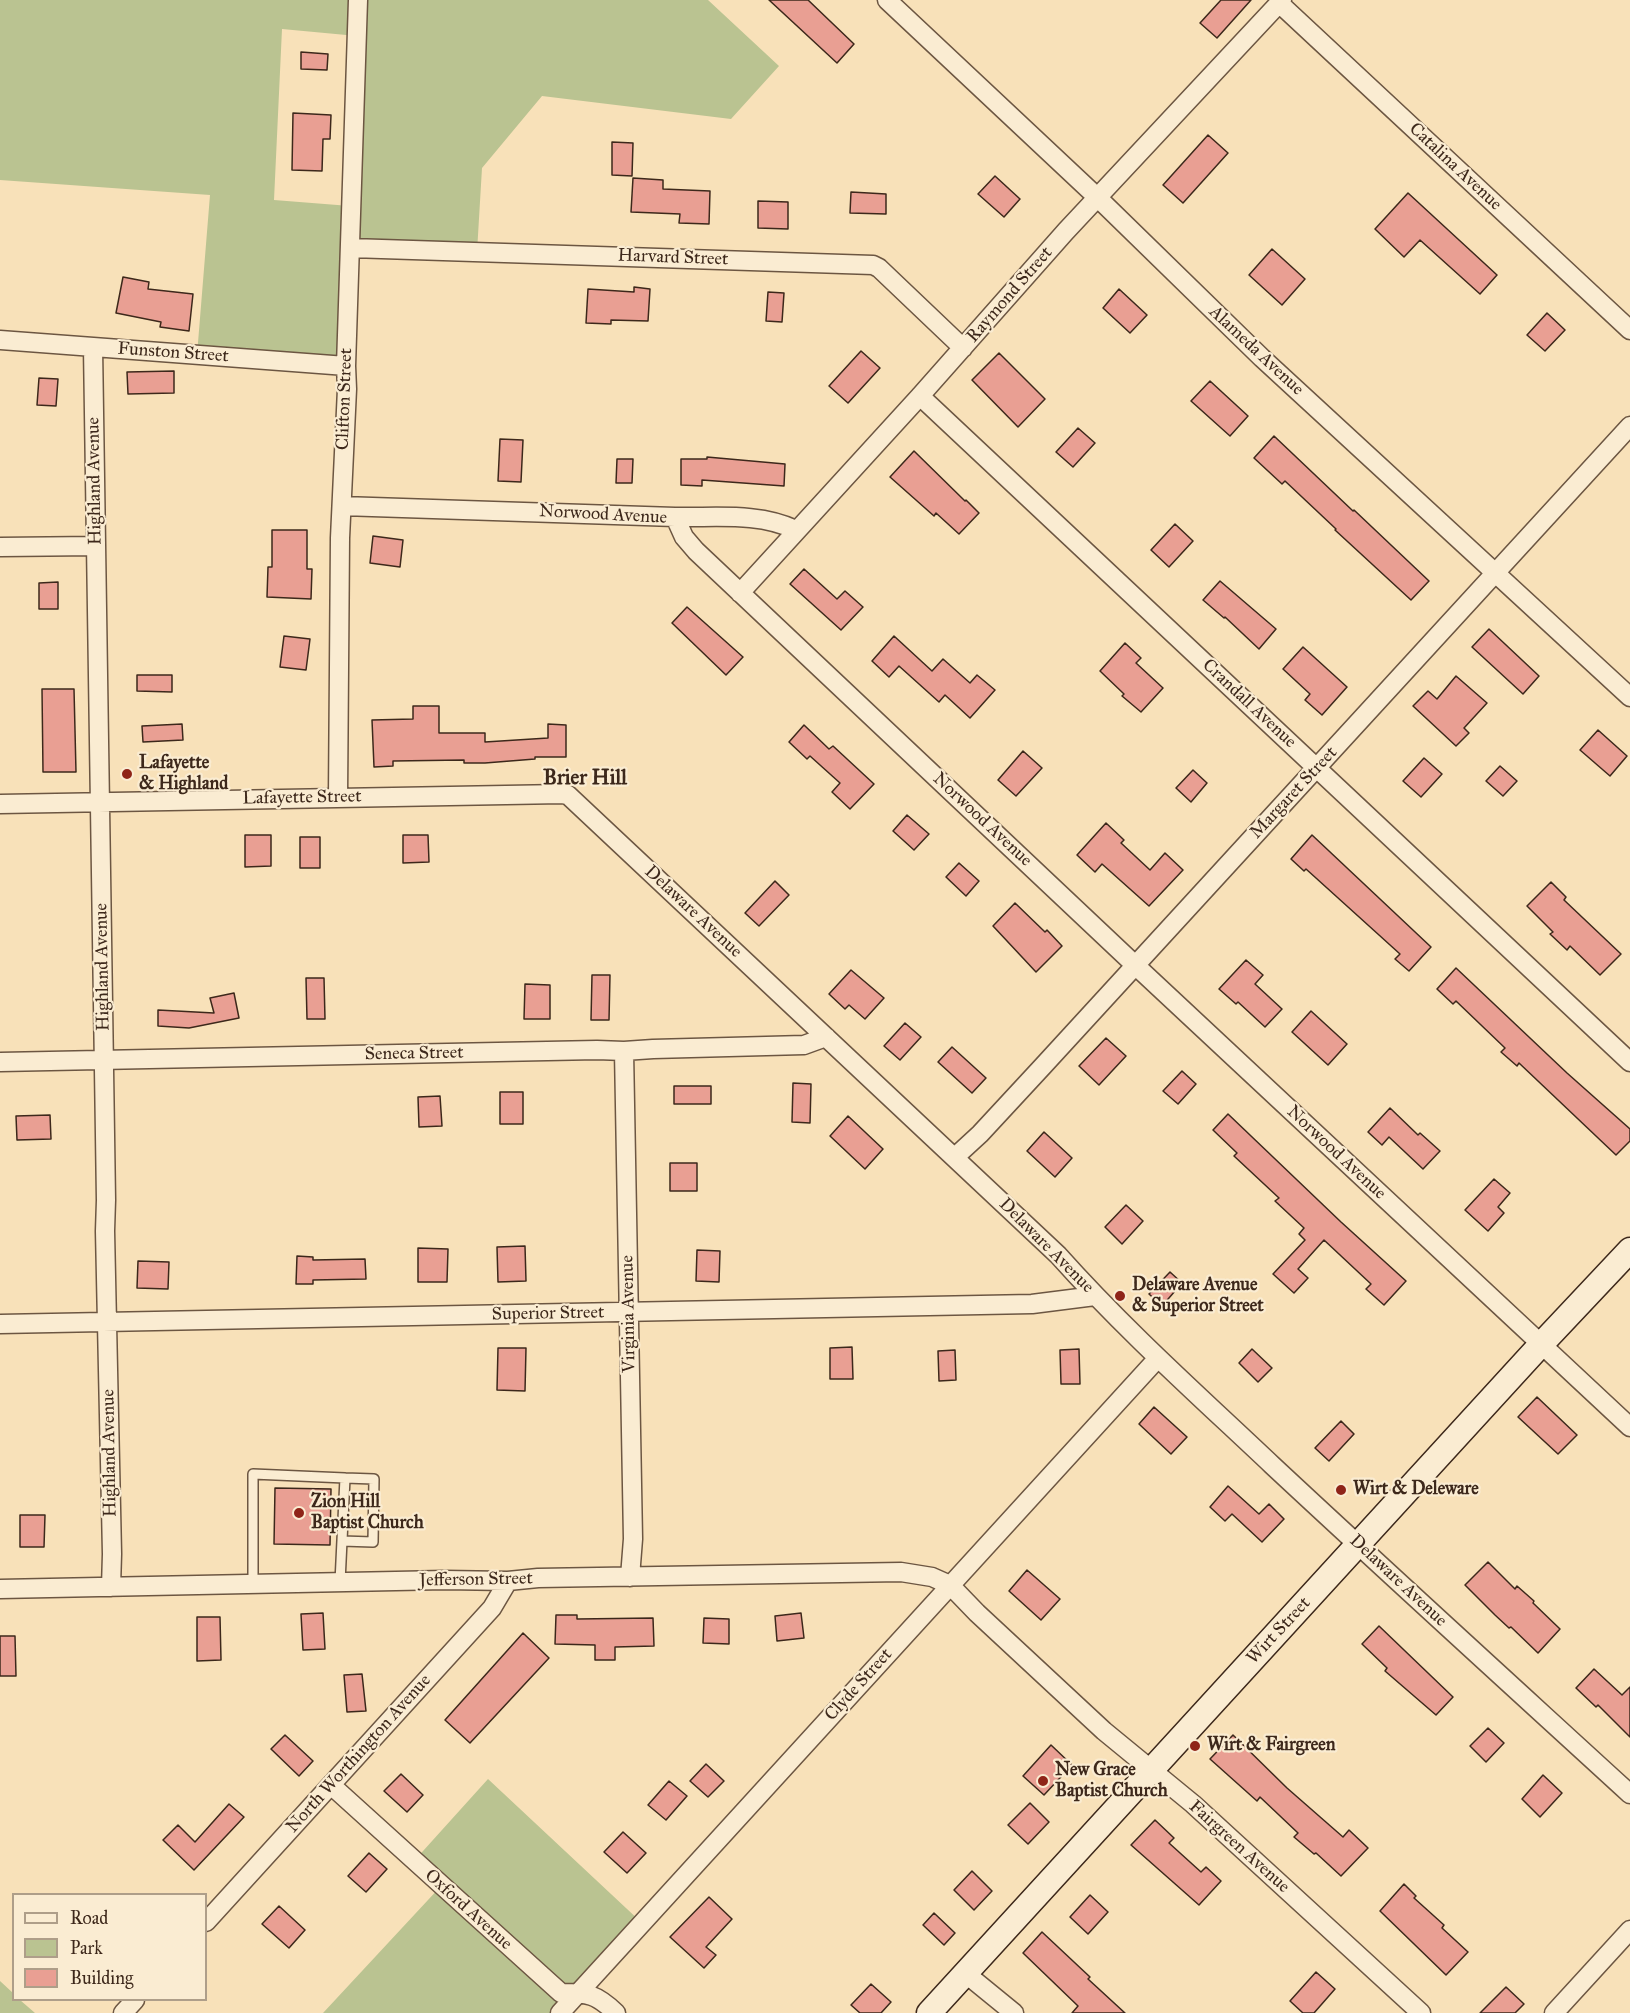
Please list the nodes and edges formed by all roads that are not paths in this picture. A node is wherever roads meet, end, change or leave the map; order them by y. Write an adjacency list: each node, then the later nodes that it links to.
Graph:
1 (358, 0): 5 (street, Clifton Street)
2 (887, 0): 4 (street, Alameda Avenue)
3 (1281, 2): 4 (street, Raymond Street); 6 (street, Catalina Avenue)
4 (1098, 198): 9 (street, Raymond Street); 18 (street, Alameda Avenue)
5 (351, 248): 9 (street, Harvard Street); 10 (street, Clifton Street)
6 (1630, 330)
7 (0, 340): 8 (street, Funston Street)
8 (93, 347): 10 (street, Funston Street); 16 (street, Highland Avenue)
9 (963, 348): 11 (street, Raymond Street)
10 (346, 366): 13 (street, Clifton Street)
11 (920, 396): 15 (street, Raymond Street); 21 (street, Crandall Avenue)
12 (1630, 426): 18 (street, Margaret Street)
13 (342, 506): 14 (street, Norwood Avenue); 23 (street, Clifton Street)
14 (675, 517): 15 (street); 19 (street, Norwood Avenue)
15 (796, 530): 19 (street, Raymond Street)
16 (96, 546): 17 (street); 24 (street, Highland Avenue)
17 (0, 547)
18 (1496, 572): 20 (street, Alameda Avenue); 21 (street, Margaret Street)
19 (740, 593): 26 (street, Norwood Avenue)
20 (1630, 697)
21 (1317, 768): 26 (street, Margaret Street); 31 (street, Crandall Avenue)
22 (568, 795): 23 (street, Lafayette Street); 27 (street, Delaware Avenue)
23 (338, 797): 24 (street, Lafayette Street)
24 (100, 802): 25 (street, Lafayette Street); 29 (street, Highland Avenue)
25 (0, 804)
26 (1135, 965): 32 (street, Margaret Street); 38 (street, Norwood Avenue)
27 (826, 1037): 28 (street, Seneca Street); 32 (street, Delaware Avenue)
28 (624, 1052): 29 (street, Seneca Street); 35 (street, Virginia Avenue)
29 (104, 1060): 30 (street, Seneca Street); 36 (street, Highland Avenue)
30 (0, 1062)
31 (1630, 1062)
32 (955, 1157): 34 (street, Delaware Avenue)
33 (1630, 1250): 38 (main road, Wirt Street)
34 (1095, 1296): 35 (street, Superior Street); 39 (street, Delaware Avenue)
35 (629, 1312): 36 (street, Superior Street); 44 (street, Virginia Avenue)
36 (108, 1322): 37 (street, Superior Street); 49 (street, Highland Avenue)
37 (0, 1324)
38 (1540, 1345): 40 (street, Norwood Avenue); 43 (main road, Wirt Street)
39 (1158, 1358): 43 (street, Delaware Avenue); 48 (street, Clyde Street)
40 (1630, 1427)
41 (345, 1478): 42 (lane); 42 (lane); 47 (lane)
42 (342, 1541): 46 (lane)
43 (1358, 1545): 51 (main road, Wirt Street); 53 (street, Delaware Avenue)
44 (630, 1576): 45 (street, Jefferson Street); 48 (street, Jefferson Street)
45 (508, 1581): 46 (street, Jefferson Street); 52 (street, North Worthington Avenue)
46 (340, 1582): 47 (street, Jefferson Street)
47 (253, 1584): 49 (street, Jefferson Street)
48 (950, 1585): 51 (street, Fairgreen Avenue); 57 (street, Clyde Street)
49 (111, 1587): 50 (street, Jefferson Street)
50 (0, 1589)
51 (1151, 1770): 56 (main road, Wirt Street); 64 (street, Fairgreen Avenue)
52 (331, 1785): 54 (street, North Worthington Avenue); 57 (street, Oxford Avenue)
53 (1630, 1794)
54 (207, 1921)
55 (1630, 1930): 65 (street)
56 (965, 1973): 62 (main road, Wirt Street); 63 (street)
57 (578, 1993): 60 (street, Clyde Street); 61 (street, Oxford Avenue)
58 (134, 2001): 59 (street)
59 (123, 2013)
60 (560, 2013)
61 (616, 2013)
62 (929, 2013)
63 (1014, 2013)
64 (1421, 2013)
65 (1554, 2013)

